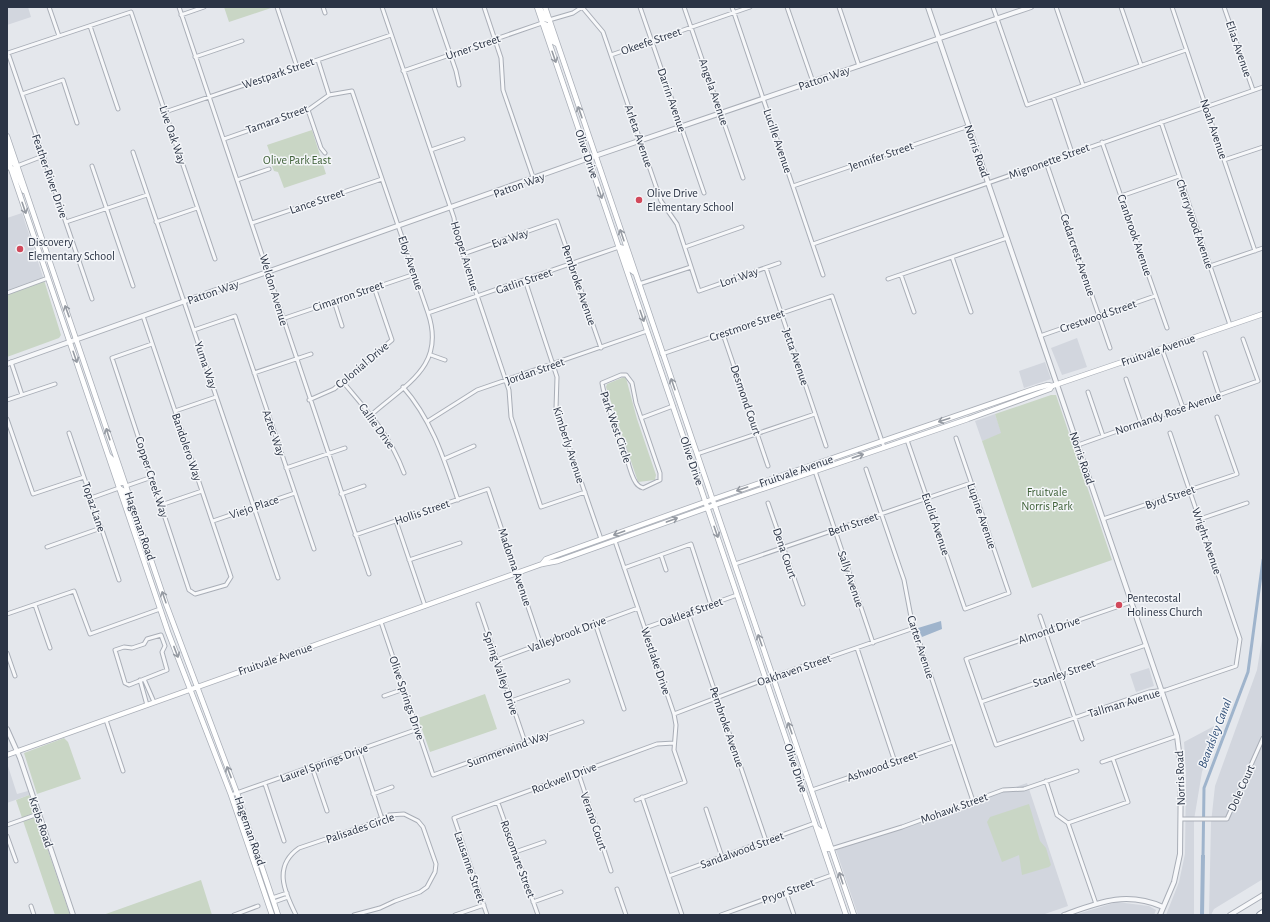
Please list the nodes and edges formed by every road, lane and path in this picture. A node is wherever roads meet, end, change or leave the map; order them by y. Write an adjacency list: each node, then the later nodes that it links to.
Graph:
1 (50, 7): 34 (street)
2 (179, 7): 27 (street, Weldon Avenue)
3 (204, 7): 27 (street)
4 (277, 7): 47 (street)
5 (323, 7): 25 (street)
6 (382, 7): 33 (street, Hooper Avenue)
7 (434, 7): 41 (street)
8 (484, 7): 35 (street)
9 (538, 7): 29 (main road); 30 (main road, Olive Drive)
10 (545, 7): 29 (main road, Olive Drive)
11 (582, 7): 29 (street); 42 (street, Arleta Avenue)
12 (640, 7): 38 (street, Darrin Avenue)
13 (684, 7): 32 (street, Angela Avenue)
14 (732, 7): 26 (street, Lucille Avenue)
15 (750, 7): 26 (street)
16 (787, 7): 49 (street)
17 (839, 7): 45 (street)
18 (928, 7): 36 (street, Norris Road)
19 (993, 7): 28 (street)
20 (1031, 7): 28 (street, Patton Way)
21 (1056, 7): 51 (street)
22 (1121, 7): 46 (street)
23 (1172, 7): 40 (street, Noah Avenue)
24 (1224, 7): 53 (street, Elias Avenue)
25 (325, 13)
26 (734, 13): 32 (street, Okeefe Street); 59 (street, Lucille Avenue)
27 (181, 15): 43 (street, Weldon Avenue)
28 (997, 18): 36 (street, Patton Way); 58 (street)
29 (549, 20): 39 (main road, Olive Drive)
30 (542, 23): 35 (street, Urner Street); 39 (main road); 83 (main road, Olive Drive, one-way to 83)
31 (90, 26): 34 (street); 61 (street); 63 (street, Live Oak Way)
32 (691, 27): 38 (street, Okeefe Street); 64 (street, Angela Avenue)
33 (391, 35): 44 (street, Westpark Street); 48 (street, Hooper Avenue)
34 (59, 36): 55 (street, Feather River Drive)
35 (495, 39): 41 (street, Urner Street); 94 (street)
36 (939, 39): 45 (street, Patton Way); 67 (street, Norris Road)
37 (242, 41): 43 (street)
38 (651, 41): 42 (street, Okeefe Street); 68 (street, Darrin Avenue)
39 (557, 44): 81 (main road, Olive Drive, one-way to 39)
40 (1186, 50): 46 (street); 60 (street, Noah Avenue)
41 (451, 54): 48 (street, Urner Street); 50 (street)
42 (611, 55): 72 (street, Arleta Avenue)
43 (196, 56): 57 (street, Weldon Avenue)
44 (318, 60): 47 (street, Westpark Street); 56 (street)
45 (859, 66): 49 (street, Patton Way)
46 (1141, 66): 51 (street)
47 (297, 67): 57 (street, Westpark Street)
48 (404, 71): 76 (street, Hooper Avenue)
49 (813, 82): 59 (street, Patton Way)
50 (459, 85)
51 (1084, 85): 58 (street)
52 (1263, 87): 53 (street, Mignonette Street)
53 (1253, 90): 60 (street, Mignonette Street)
54 (352, 91): 56 (street, Tamara Street); 92 (street, Eloy Avenue)
55 (22, 94): 66 (street); 80 (street, Feather River Drive)
56 (329, 95): 62 (street, Tamara Street)
57 (209, 96): 63 (street, Westpark Street); 70 (street, Weldon Avenue)
58 (1053, 96): 79 (street)
59 (764, 99): 64 (street, Patton Way); 96 (street, Lucille Avenue)
60 (1206, 107): 65 (street, Mignonette Street); 84 (street, Noah Avenue)
61 (118, 110)
62 (308, 110): 70 (street, Tamara Street); 78 (street)
63 (165, 112): 101 (street, Live Oak Way)
64 (721, 114): 68 (street, Patton Way); 91 (street, Angela Avenue)
65 (1161, 122): 73 (street, Mignonette Street); 90 (street, Cherrywood Avenue)
66 (78, 123)
67 (969, 126): 95 (street, Norris Road); 96 (street, Jennifer Street)
68 (681, 128): 72 (street, Patton Way); 98 (street, Darrin Avenue)
69 (7, 136): 86 (main road, Hageman Road)
70 (224, 139): 93 (street, Weldon Avenue)
71 (463, 139): 76 (street)
72 (641, 142): 81 (street, Patton Way); 113 (street, Arleta Avenue)
73 (1102, 142): 79 (street, Mignonette Street); 100 (street, Cranbrook Avenue)
74 (7, 147): 86 (main road)
75 (1263, 147): 84 (street)
76 (431, 150): 103 (street, Hooper Avenue)
77 (132, 152): 99 (street, Yuma Way)
78 (325, 153)
79 (1072, 153): 85 (street, Mignonette Street)
80 (44, 156): 86 (street); 105 (street, Feather River Drive)
81 (595, 156): 83 (street, Patton Way); 125 (main road, Olive Drive, one-way to 81)
82 (7, 157): 88 (main road, Hageman Road)
83 (589, 159): 94 (street, Patton Way); 112 (main road, Olive Drive, one-way to 112)
84 (1224, 160): 115 (street, Noah Avenue)
85 (1046, 162): 95 (street, Mignonette Street); 148 (street, Cedarcrest Avenue)
86 (17, 166): 97 (main road, Hageman Road)
87 (92, 166): 102 (street)
88 (9, 168): 97 (main road); 129 (main road, Hageman Road, one-way to 129)
89 (268, 169): 93 (street)
90 (1179, 176): 100 (street); 121 (street, Cherrywood Avenue)
91 (743, 178)
92 (382, 179): 107 (street, Lance Street); 108 (street, Eloy Avenue)
93 (237, 180): 107 (street, Weldon Avenue)
94 (534, 180): 103 (street, Patton Way)
95 (988, 184): 110 (street, Norris Road); 111 (street, Mignonette Street)
96 (793, 186): 111 (street, Lucille Avenue)
97 (26, 193): 158 (main road, Hageman Road, one-way to 97)
98 (704, 193)
99 (147, 195): 102 (street); 106 (street, Yuma Way)
100 (1121, 196): 137 (street, Cranbrook Avenue)
101 (197, 208): 106 (street); 118 (street, Live Oak Way)
102 (106, 209): 105 (street); 133 (street)
103 (451, 209): 108 (street, Patton Way); 116 (street, Hooper Avenue)
104 (557, 221): 116 (street, Eva Way); 120 (street, Pembroke Avenue)
105 (66, 222): 139 (street, Feather River Drive)
106 (156, 222): 141 (street, Yuma Way)
107 (252, 223): 124 (street, Weldon Avenue)
108 (399, 227): 124 (street, Patton Way); 126 (street, Eloy Avenue)
109 (742, 227): 113 (street)
110 (1007, 238): 117 (street); 156 (street, Norris Road)
111 (813, 244): 127 (street, Lucille Avenue)
112 (619, 247): 120 (street, Gatlin Street); 125 (main road); 154 (main road, Olive Drive, one-way to 154)
113 (685, 247): 122 (street, Arleta Avenue)
114 (1263, 248): 115 (street)
115 (1255, 250): 121 (street)
116 (463, 254): 138 (street, Hooper Avenue)
117 (952, 257): 128 (street); 143 (street)
118 (215, 259)
119 (779, 263): 123 (street, Lori Way)
120 (572, 264): 131 (street, Gatlin Street); 161 (street, Pembroke Avenue)
121 (1210, 266): 150 (street, Cherrywood Avenue)
122 (691, 267): 132 (street); 135 (street, Arleta Avenue)
123 (766, 268): 135 (street, Lori Way); 145 (street, Jetta Avenue)
124 (269, 272): 141 (street, Patton Way); 149 (street, Weldon Avenue)
125 (635, 273): 132 (main road, Olive Drive)
126 (415, 274): 134 (street, Cimarron Street); 144 (street, Eloy Avenue)
127 (824, 275)
128 (901, 275): 130 (street); 142 (street)
129 (48, 278): 136 (street); 159 (main road, Hageman Road)
130 (888, 279)
131 (525, 280): 138 (street, Gatlin Street); 171 (street, Kimberly Avenue)
132 (639, 284): 166 (main road, Olive Drive)
133 (132, 286)
134 (374, 287): 140 (street, Cimarron Street); 175 (street, Colonial Drive)
135 (699, 291)
136 (7, 293)
137 (1155, 296): 148 (street, Crestwood Street); 152 (street, Cranbrook Avenue)
138 (478, 297): 144 (street, Gatlin Street); 173 (street, Hooper Avenue)
139 (92, 299)
140 (334, 301): 149 (street, Cimarron Street); 151 (street)
141 (184, 302): 147 (street, Patton Way); 153 (street, Yuma Way)
142 (914, 312)
143 (971, 312)
144 (428, 313): 167 (street, Eloy Avenue)
145 (781, 314): 155 (street, Crestmore Street); 190 (street, Jetta Avenue); 204 (street, Crestmore Street)
146 (1263, 314): 150 (main road, Fruitvale Avenue)
147 (143, 316): 158 (street, Patton Way); 160 (street, Bandolero Way)
148 (1099, 316): 156 (street, Crestwood Street); 162 (street, Cedarcrest Avenue)
149 (282, 319): 168 (street, Weldon Avenue)
150 (1230, 325): 163 (main road, Fruitvale Avenue)
151 (342, 326)
152 (1166, 328)
153 (194, 330): 172 (street, Aztec Way); 182 (street, Yuma Way)
154 (647, 331): 161 (street, Jordan Street); 166 (main road); 185 (main road, Olive Drive)
155 (723, 334): 166 (street, Crestmore Street); 199 (street, Desmond Court)
156 (1040, 336): 177 (street, Norris Road)
157 (1243, 339): 181 (street, Normandy Rose Avenue)
158 (77, 340): 159 (street, Patton Way); 222 (main road, Hageman Road, one-way to 158)
159 (69, 342): 170 (street, Patton Way); 210 (main road, Hageman Road, one-way to 210)
160 (152, 344): 188 (street, Bandolero Way); 220 (street, Copper Creek Way)
161 (601, 348): 171 (street, Jordan Street)
162 (1110, 348)
163 (1162, 349): 177 (main road, Fruitvale Avenue); 187 (street)
164 (1205, 353): 181 (street)
165 (311, 354): 168 (street)
166 (662, 354): 197 (main road, Olive Drive, one-way to 166)
167 (431, 355): 169 (street); 178 (street, Eloy Avenue)
168 (296, 360): 172 (street); 184 (street, Weldon Avenue)
169 (445, 360)
170 (9, 363): 180 (street)
171 (553, 364): 173 (street, Jordan Street); 228 (street, Kimberly Avenue)
172 (254, 374): 215 (street, Aztec Way)
173 (506, 380): 195 (street, Jordan Street); 228 (street, Hooper Avenue)
174 (1126, 380): 196 (street)
175 (343, 382): 184 (street, Colonial Drive); 191 (street, Callie Drive)
176 (55, 384): 180 (street)
177 (1055, 386): 186 (main road, Fruitvale Avenue); 189 (main road, Fruitvale Avenue); 205 (street, Norris Road)
178 (403, 387): 191 (street, Eloy Avenue); 195 (street)
179 (1088, 392): 201 (street)
180 (22, 395): 183 (street)
181 (1219, 395): 187 (street, Normandy Rose Avenue)
182 (216, 397): 188 (street); 240 (street, Yuma Way)
183 (7, 400)
184 (310, 400): 211 (street, Weldon Avenue)
185 (673, 406): 193 (street); 197 (main road); 235 (main road, Olive Drive)
186 (981, 407): 189 (main road); 204 (main road, Fruitvale Avenue, one-way to 204)
187 (1183, 408): 196 (street, Normandy Rose Avenue)
188 (175, 411): 227 (street, Bandolero Way)
189 (984, 413): 203 (main road, Fruitvale Avenue)
190 (815, 414): 199 (street); 207 (street, Jetta Avenue)
191 (371, 415): 218 (street, Callie Drive)
192 (1217, 417): 226 (street, Byrd Street)
193 (641, 418): 193 (street, Park West Circle)
194 (7, 419): 219 (street)
195 (428, 420): 213 (street)
196 (1140, 423): 201 (street, Normandy Rose Avenue)
197 (687, 426): 212 (main road, Olive Drive)
198 (69, 434): 219 (street, Topaz Lane)
199 (757, 434): 212 (street); 214 (street, Desmond Court)
200 (1170, 434): 226 (street, Wright Avenue)
201 (1103, 436): 205 (street, Normandy Rose Avenue)
202 (956, 438): 221 (street, Lupine Avenue)
203 (907, 440): 208 (main road, Fruitvale Avenue); 232 (street, Euclid Avenue)
204 (882, 441): 208 (street); 233 (main road, Fruitvale Avenue, one-way to 233)
205 (1078, 445): 245 (street, Norris Road)
206 (474, 446): 213 (street)
207 (826, 446)
208 (884, 447): 217 (main road, Fruitvale Avenue, one-way to 208)
209 (345, 448): 211 (street)
210 (107, 453): 222 (main road); 224 (main road, Hageman Road)
211 (328, 454): 215 (street); 230 (street, Weldon Avenue)
212 (697, 454): 233 (main road, Olive Drive)
213 (444, 459): 234 (street)
214 (768, 466)
215 (286, 468): 229 (street, Aztec Way)
216 (866, 469): 242 (street, Carter Avenue)
217 (814, 471): 239 (main road, Fruitvale Avenue); 249 (street, Sally Avenue)
218 (404, 473)
219 (84, 477): 231 (street, Topaz Lane)
220 (152, 477): 222 (street); 238 (street, Copper Creek Way)
221 (971, 483): 232 (street, Beth Street); 278 (street, Lupine Avenue)
222 (126, 486): 243 (main road, Hageman Road)
223 (364, 486): 230 (street)
224 (119, 488): 231 (street); 243 (main road); 277 (main road, Hageman Road)
225 (488, 489): 234 (street, Hollis Street); 264 (street, Madonna Avenue)
226 (1190, 490): 244 (street, Wright Avenue); 245 (street, Byrd Street)
227 (202, 491): 238 (street); 246 (street, Bandolero Way)
228 (585, 492): 251 (street, Kimberly Avenue)
229 (295, 493): 240 (street, Viejo Place); 256 (street, Aztec Way)
230 (341, 494): 250 (street, Weldon Avenue)
231 (91, 498): 248 (street, Topaz Lane)
232 (927, 498): 242 (street, Beth Street); 278 (street, Euclid Avenue)
233 (713, 499): 235 (main road, Fruitvale Avenue); 239 (main road, Olive Drive)
234 (458, 500): 247 (street, Hollis Street)
235 (705, 502): 241 (main road, Olive Drive); 251 (main road, Fruitvale Avenue, one-way to 251)
236 (768, 503): 255 (street, Dena Court)
237 (1247, 503): 244 (street)
238 (161, 505): 266 (street, Copper Creek Way)
239 (715, 505): 241 (main road, Fruitvale Avenue); 261 (main road, Olive Drive)
240 (254, 507): 246 (street, Viejo Place); 267 (street, Yuma Way)
241 (707, 508): 252 (main road, Fruitvale Avenue, one-way to 241); 269 (main road, Olive Drive, one-way to 269)
242 (882, 514): 249 (street, Beth Street); 285 (street, Carter Avenue)
243 (136, 517): 287 (main road, Hageman Road, one-way to 243)
244 (1200, 519): 293 (street, Wright Avenue)
245 (1103, 520): 270 (street, Norris Road)
246 (212, 521): 266 (street, Bandolero Way)
247 (396, 521): 250 (street, Hollis Street); 259 (street)
248 (101, 528): 254 (street); 268 (street, Topaz Lane)
249 (834, 530): 255 (street, Beth Street); 288 (street, Sally Avenue)
250 (355, 534): 265 (street, Weldon Avenue)
251 (601, 539): 257 (main road); 260 (main road, Fruitvale Avenue)
252 (615, 541): 257 (main road, Fruitvale Avenue); 262 (street, Westlake Drive)
253 (460, 543): 259 (street)
254 (47, 546)
255 (783, 548): 261 (street, Beth Street); 272 (street, Dena Court)
256 (314, 549)
257 (587, 550): 260 (main road, Fruitvale Avenue)
258 (661, 555): 262 (street); 263 (street); 274 (street)
259 (409, 560): 275 (street)
260 (542, 564): 264 (main road, Fruitvale Avenue)
261 (734, 564): 298 (main road, Olive Drive, one-way to 261)
262 (624, 568): 276 (street, Westlake Drive)
263 (666, 570)
264 (517, 573): 275 (main road, Fruitvale Avenue); 289 (street, Madonna Avenue)
265 (369, 574)
266 (231, 577)
267 (278, 578)
268 (118, 580)
269 (737, 595): 274 (street, Oakleaf Street); 299 (main road, Olive Drive)
270 (1131, 602): 286 (street, Almond Drive); 290 (street, Norris Road)
271 (478, 604): 295 (street, Spring Valley Drive)
272 (803, 604)
273 (35, 605): 277 (street); 280 (street); 291 (street)
274 (711, 605): 279 (street, Oakleaf Street)
275 (425, 606): 282 (main road, Fruitvale Avenue)
276 (638, 608): 283 (street, Valleybrook Drive); 284 (street, Westlake Drive)
277 (160, 609): 287 (main road); 303 (main road, Hageman Road, one-way to 303)
278 (964, 609)
279 (688, 613): 284 (street, Oakleaf Street); 308 (street, Pembroke Avenue)
280 (7, 614)
281 (1040, 616): 286 (street)
282 (381, 622): 302 (main road, Fruitvale Avenue); 304 (street, Olive Springs Drive)
283 (595, 624): 289 (street, Valleybrook Drive); 313 (street)
284 (645, 628): 314 (street, Westlake Drive)
285 (914, 628): 288 (street, Oakhaven Street); 325 (street, Carter Avenue)
286 (1045, 632): 296 (street); 311 (street, Almond Drive)
287 (179, 642): 302 (main road, Hageman Road)
288 (873, 643): 292 (street, Oakhaven Street)
289 (541, 644): 295 (street, Valleybrook Drive)
290 (1146, 645): 296 (street, Stanley Street); 306 (street, Norris Road)
291 (50, 648)
292 (856, 648): 298 (street, Oakhaven Street); 332 (street)
293 (1239, 649): 306 (street, Tallman Avenue)
294 (7, 653): 297 (street)
295 (497, 660): 309 (street, Spring Valley Drive)
296 (1060, 675): 311 (street, Stanley Street); 315 (street)
297 (15, 676)
298 (773, 677): 299 (street, Oakhaven Street); 342 (main road, Olive Drive, one-way to 298)
299 (766, 679): 308 (street, Oakhaven Street); 358 (main road, Olive Drive)
300 (142, 680): 300 (street); 305 (street)
301 (568, 681): 309 (street)
302 (196, 686): 303 (main road, Fruitvale Avenue); 330 (main road, Hageman Road)
303 (190, 689): 310 (main road, Fruitvale Avenue); 320 (main road, Hageman Road)
304 (404, 689): 307 (street); 319 (street, Olive Springs Drive)
305 (146, 690): 310 (street); 312 (street)
306 (1162, 691): 315 (street, Tallman Avenue); 321 (street, Norris Road)
307 (384, 696)
308 (717, 699): 314 (street, Oakhaven Street); 361 (street, Pembroke Avenue)
309 (510, 701): 324 (street, Spring Valley Drive)
310 (154, 702): 312 (main road, Fruitvale Avenue)
311 (981, 702): 315 (street, Tallman Avenue)
312 (147, 705): 316 (main road, Fruitvale Avenue)
313 (624, 709)
314 (674, 714): 326 (street, Westlake Drive)
315 (1074, 718): 323 (street)
316 (106, 720): 328 (main road, Fruitvale Avenue); 335 (street)
317 (582, 722): 324 (street, Summerwind Way)
318 (7, 729): 328 (street, Krebs Road)
319 (418, 729): 327 (street, Laurel Springs Drive); 338 (street, Olive Springs Drive)
320 (206, 730): 330 (main road); 345 (main road, Hageman Road)
321 (1177, 736): 331 (street); 355 (street, Norris Road)
322 (1263, 738): 355 (street, Dole Court)
323 (1082, 739)
324 (525, 742): 338 (street, Summerwind Way)
325 (953, 742): 332 (street, Ashwood Street); 348 (street, Carter Avenue)
326 (674, 743): 337 (street, Rockwell Drive); 346 (street, Westlake Drive)
327 (359, 750): 334 (street, Laurel Springs Drive); 344 (street)
328 (16, 752): 329 (main road, Fruitvale Avenue); 352 (street, Krebs Road)
329 (7, 755)
330 (223, 758): 343 (main road, Hageman Road, one-way to 330)
331 (1113, 759): 333 (street); 356 (street)
332 (895, 762): 342 (street, Ashwood Street)
333 (1102, 762)
334 (312, 767): 340 (street, Laurel Springs Drive); 351 (street)
335 (123, 771)
336 (1077, 771): 339 (street, Mohawk Street)
337 (578, 772): 349 (street, Rockwell Drive); 367 (street, Verano Court)
338 (433, 775)
339 (1046, 781): 348 (street, Mohawk Street); 356 (street)
340 (265, 784): 343 (street, Laurel Springs Drive); 360 (street)
341 (392, 787): 344 (street)
342 (812, 790): 363 (main road, Olive Drive)
343 (237, 793): 345 (street, Laurel Springs Drive); 379 (main road, Hageman Road)
344 (374, 794): 353 (street)
345 (231, 795): 368 (main road, Hageman Road)
346 (642, 797): 347 (street); 370 (street)
347 (636, 800)
348 (973, 801): 363 (street, Mohawk Street)
349 (498, 803): 354 (street, Rockwell Drive); 364 (street, Roscomare Street)
350 (706, 809): 365 (street)
351 (327, 811)
352 (38, 814): 357 (street); 388 (street, Krebs Road)
353 (381, 816)
354 (454, 818): 384 (street, Lausanne Street)
355 (1181, 819): 385 (street, Norris Road)
356 (1068, 823): 381 (street)
357 (7, 825)
358 (816, 825): 361 (street, Sandalwood Street); 363 (main road); 369 (main road, Olive Drive)
359 (7, 836): 366 (street)
360 (284, 841)
361 (766, 841): 365 (street, Sandalwood Street)
362 (544, 842): 364 (street)
363 (832, 849): 402 (main road, Olive Drive, one-way to 363)
364 (515, 852): 380 (street, Roscomare Street)
365 (722, 857): 370 (street, Sandalwood Street)
366 (16, 861)
367 (611, 871)
368 (258, 873): 379 (main road); 390 (main road, Hageman Road)
369 (832, 875): 373 (street, Pryor Street); 401 (main road, Olive Drive)
370 (669, 876): 398 (street)
371 (618, 889): 397 (street)
372 (562, 892): 380 (street)
373 (786, 892): 399 (street, Pryor Street); 400 (street)
374 (287, 893): 375 (street); 377 (street, Palisades Circle); 393 (street, Palisades Circle)
375 (281, 895): 378 (street); 379 (street)
376 (1263, 895): 405 (street)
377 (288, 897): 378 (street); 392 (street, Palisades Circle)
378 (283, 899): 379 (street)
379 (273, 900): 391 (main road, Hageman Road)
380 (533, 902): 396 (street, Roscomare Street)
381 (1096, 904): 385 (street); 403 (street)
382 (31, 906): 387 (street)
383 (258, 906): 389 (street)
384 (484, 906): 394 (street); 395 (street, Lausanne Street)
385 (1163, 907): 404 (street, Norris Road)
386 (1263, 913): 406 (highway)
387 (34, 915)
388 (74, 915)
389 (234, 915)
390 (272, 915)
391 (278, 915)
392 (296, 915)
393 (354, 915)
394 (456, 915)
395 (487, 915)
396 (538, 915)
397 (626, 915)
398 (682, 915)
399 (721, 915)
400 (794, 915)
401 (846, 915)
402 (854, 915)
403 (1064, 915)
404 (1160, 915)
405 (1230, 915)
406 (1260, 915)

